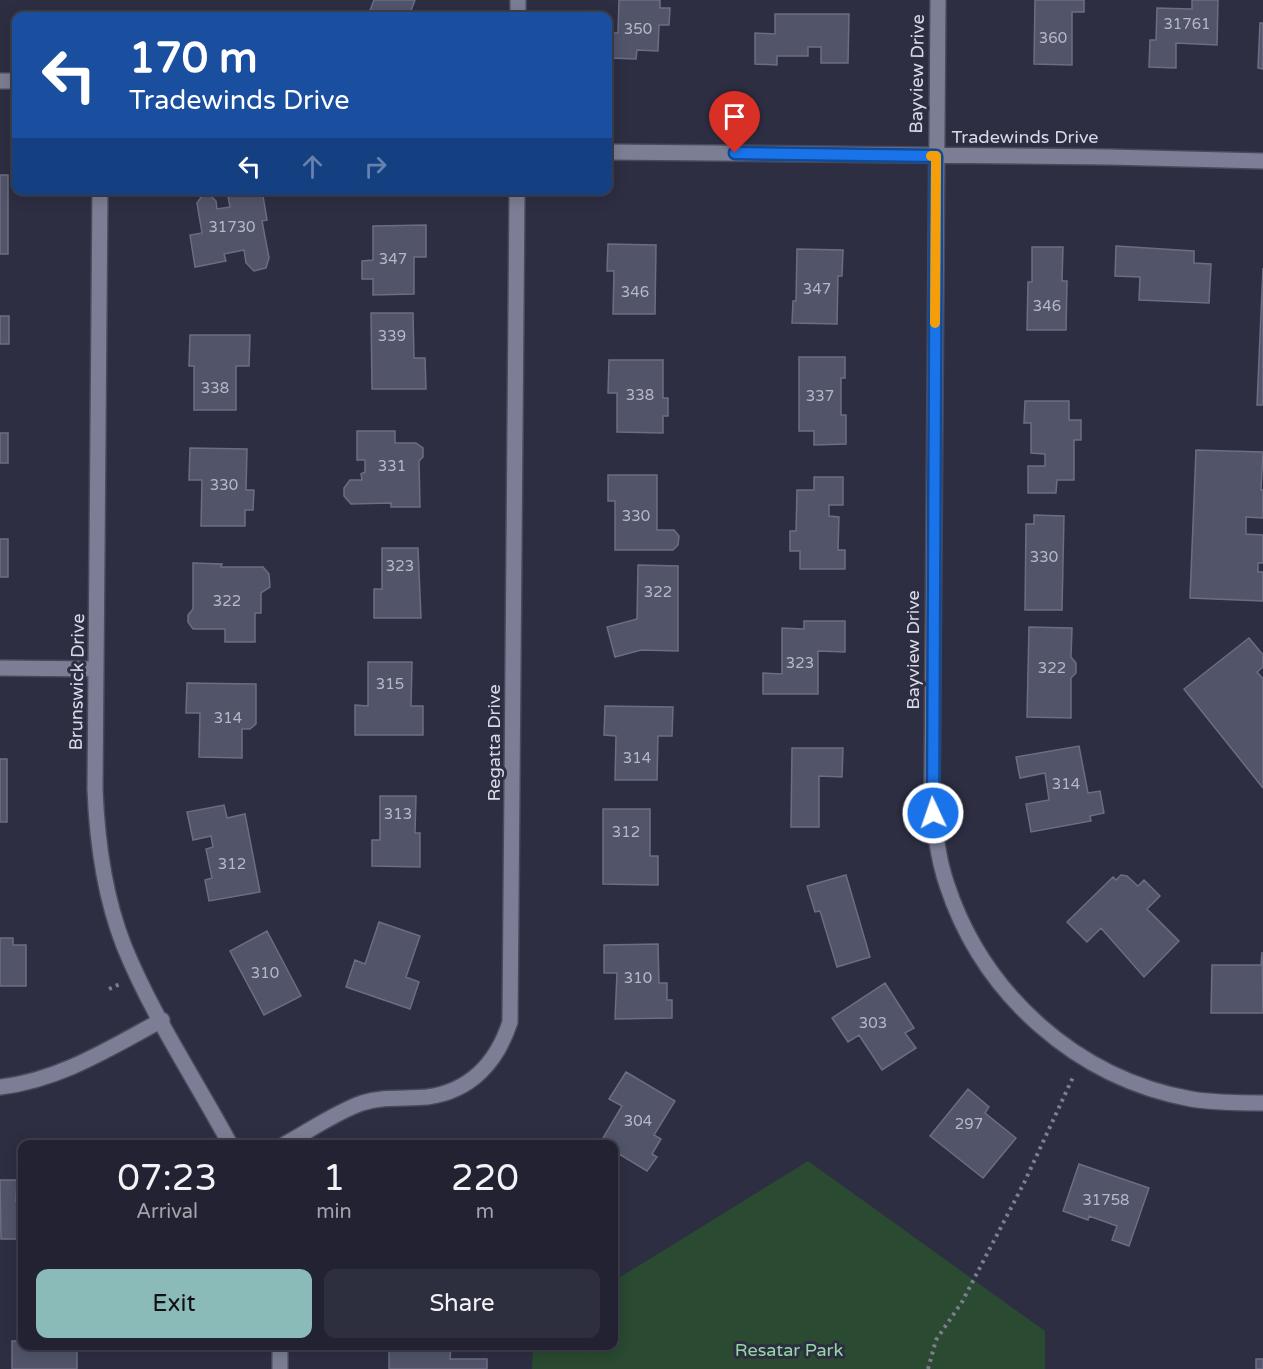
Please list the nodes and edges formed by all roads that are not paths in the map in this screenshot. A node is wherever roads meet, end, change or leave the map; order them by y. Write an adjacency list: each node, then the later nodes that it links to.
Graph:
1 (938, 0): 3 (street, Bayview Drive)
2 (612, 152): 3 (street, Tradewinds Drive)
3 (936, 156): 4 (street, Tradewinds Drive); 11 (street, Bayview Drive)
4 (1263, 161)
5 (100, 195): 8 (street, Brunswick Drive)
6 (517, 195): 13 (street, Regatta Drive)
7 (0, 668): 8 (street)
8 (96, 669): 9 (street, Brunswick Drive)
9 (162, 1020): 10 (street); 12 (street, Brunswick Drive)
10 (0, 1087)
11 (1263, 1103)
12 (228, 1140)
13 (293, 1140)
14 (280, 1350): 15 (street)
15 (280, 1369)

